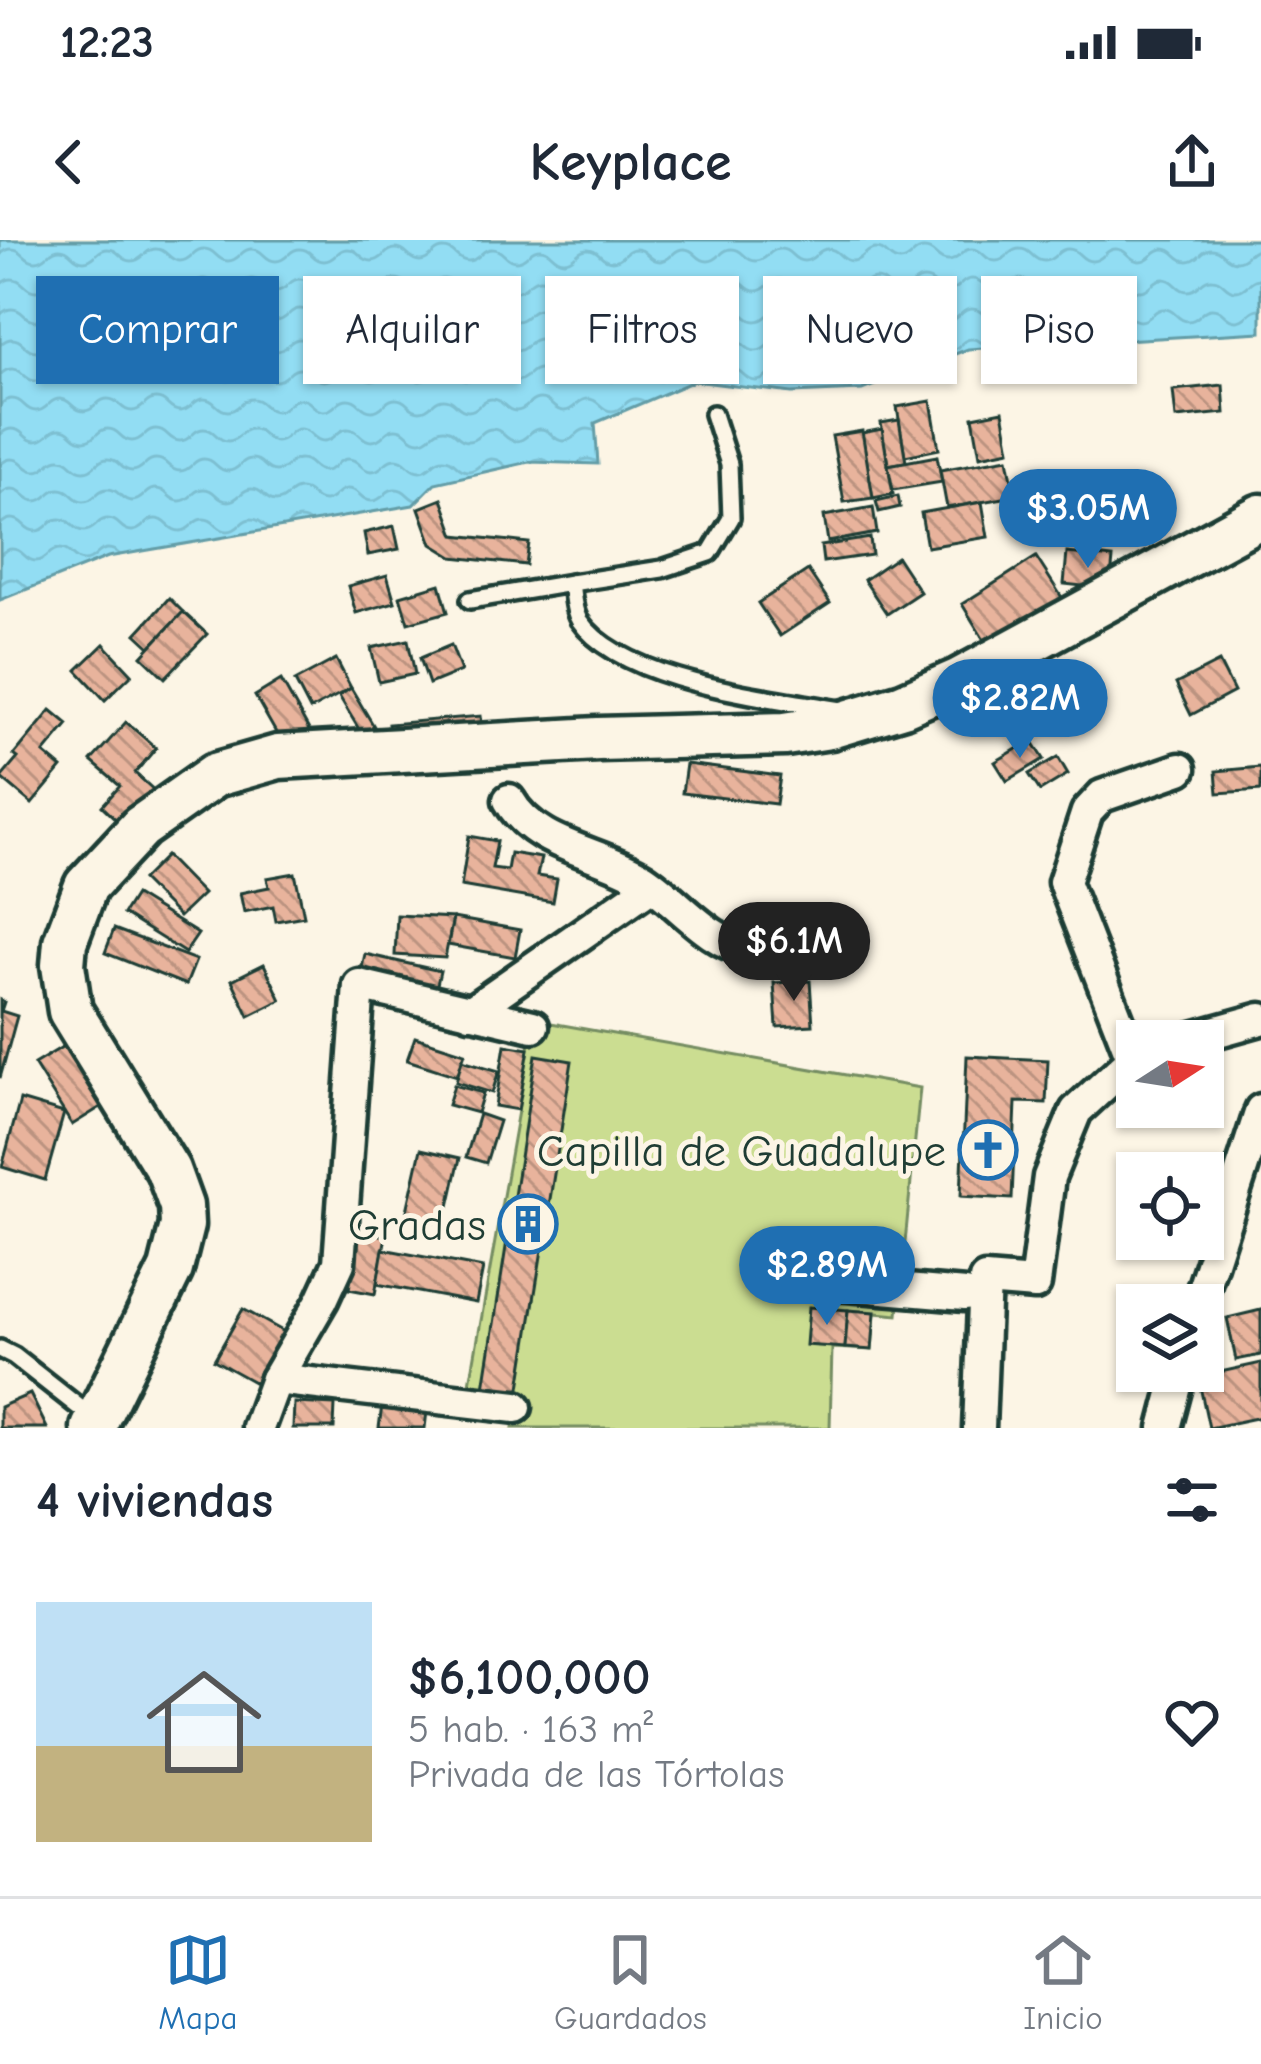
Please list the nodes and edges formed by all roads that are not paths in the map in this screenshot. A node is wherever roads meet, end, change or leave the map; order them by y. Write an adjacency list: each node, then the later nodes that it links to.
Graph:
1 (713, 414): 3 (lane)
2 (1261, 516): 5 (main road)
3 (571, 583): 4 (lane); 5 (lane)
4 (470, 600)
5 (874, 716): 24 (main road)
6 (1180, 770): 12 (street)
7 (509, 800): 8 (street)
8 (652, 886): 9 (street); 10 (street)
9 (750, 950)
10 (470, 1012): 13 (street); 21 (street)
11 (1261, 1019): 14 (street)
12 (1117, 1020)
13 (533, 1026)
14 (1224, 1029)
15 (1116, 1072): 19 (street)
16 (1261, 1110): 18 (street)
17 (813, 1277): 19 (street)
18 (1205, 1284)
19 (975, 1288): 26 (street)
20 (0, 1349): 24 (lane)
21 (275, 1379): 23 (street); 25 (street)
22 (1174, 1392): 27 (street)
23 (516, 1407)
24 (100, 1426)
25 (258, 1428)
26 (979, 1428)
27 (1165, 1428)

